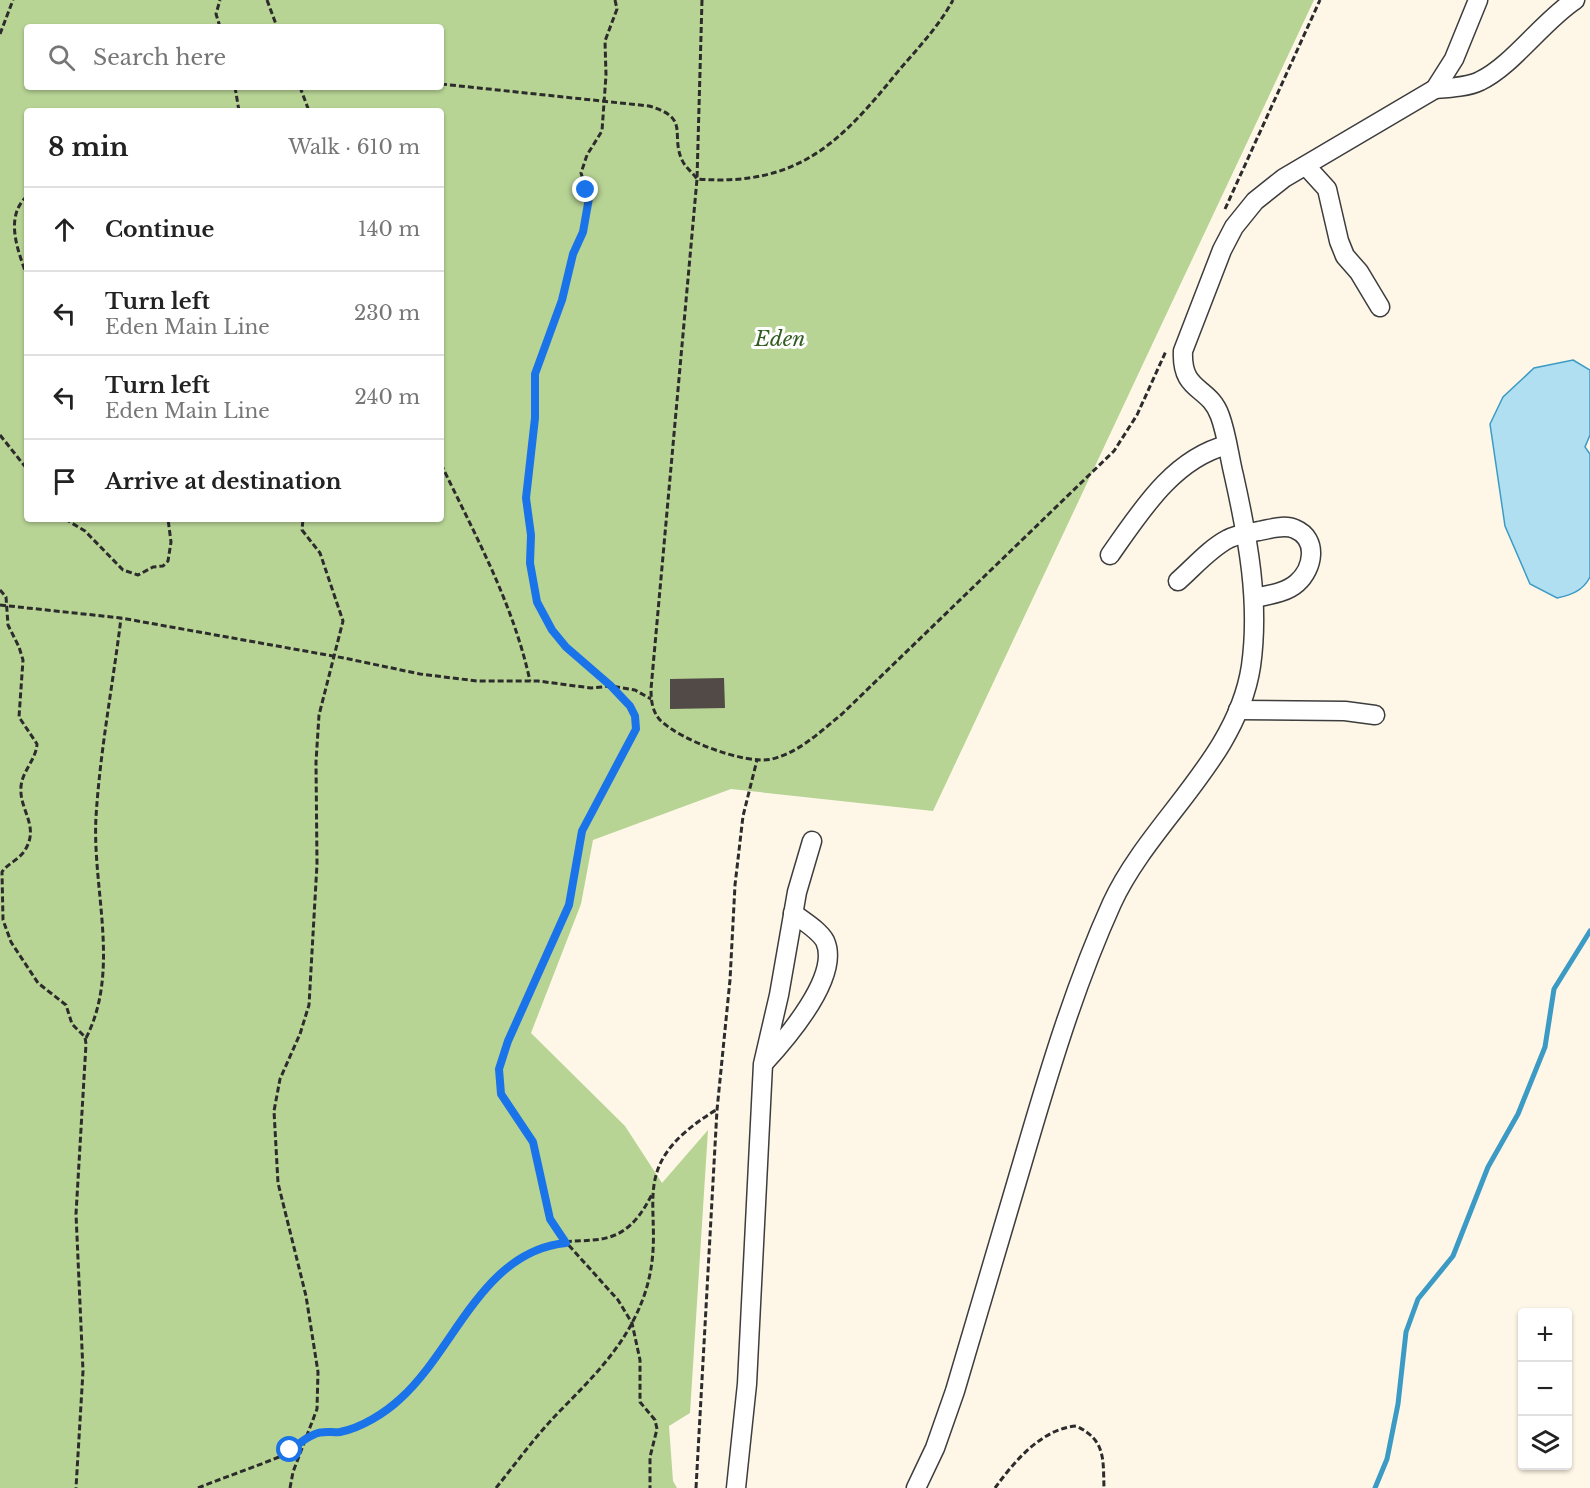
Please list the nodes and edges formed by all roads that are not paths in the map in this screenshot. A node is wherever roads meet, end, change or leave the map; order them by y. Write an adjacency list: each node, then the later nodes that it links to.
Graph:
1 (1478, 0): 3 (street)
2 (1575, 0): 3 (street)
3 (1435, 89): 4 (street)
4 (1306, 166): 5 (street); 6 (street)
5 (1380, 306)
6 (1227, 445): 7 (street); 8 (street)
7 (1247, 533): 9 (street); 10 (street); 10 (street)
8 (1110, 555)
9 (1178, 581)
10 (1254, 598): 11 (street)
11 (1238, 710): 12 (street); 17 (street)
12 (1375, 715)
13 (812, 841): 14 (street)
14 (793, 913): 15 (street); 15 (street)
15 (763, 1064): 16 (street)
16 (736, 1488)
17 (916, 1488)

